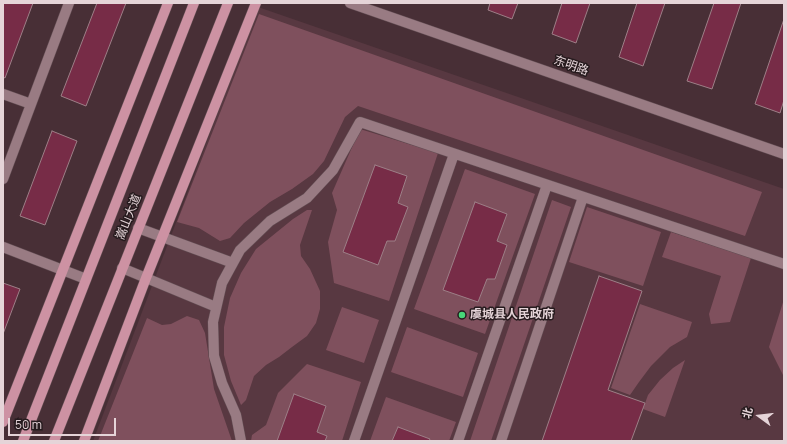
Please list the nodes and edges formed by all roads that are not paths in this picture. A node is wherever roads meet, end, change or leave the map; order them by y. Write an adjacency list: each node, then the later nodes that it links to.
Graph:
1 (68, 3): 8 (street)
2 (168, 3): 20 (main road)
3 (194, 3): 22 (main road, 嵩山大道)
4 (228, 3): 14 (main road, 嵩山大道)
5 (256, 3): 15 (main road)
6 (350, 3): 10 (street, 东明路)
7 (3, 94): 8 (street)
8 (31, 104): 11 (street)
9 (454, 154): 12 (street); 17 (street); 29 (street)
10 (784, 154)
11 (3, 179)
12 (547, 185): 13 (street); 30 (street)
13 (583, 197): 18 (street); 31 (street)
14 (138, 228): 15 (street); 19 (main road, 嵩山大道)
15 (162, 237): 17 (street); 21 (main road)
16 (3, 247): 20 (street)
17 (233, 263): 23 (street)
18 (784, 264)
19 (122, 268): 21 (street); 26 (main road, 嵩山大道)
20 (63, 270): 22 (street); 24 (main road)
21 (146, 278): 23 (street); 27 (main road)
22 (86, 279): 25 (main road, 嵩山大道)
23 (216, 307): 28 (street)
24 (3, 422)
25 (23, 441)
26 (54, 441)
27 (84, 441)
28 (240, 441)
29 (354, 441)
30 (458, 441)
31 (501, 441)

